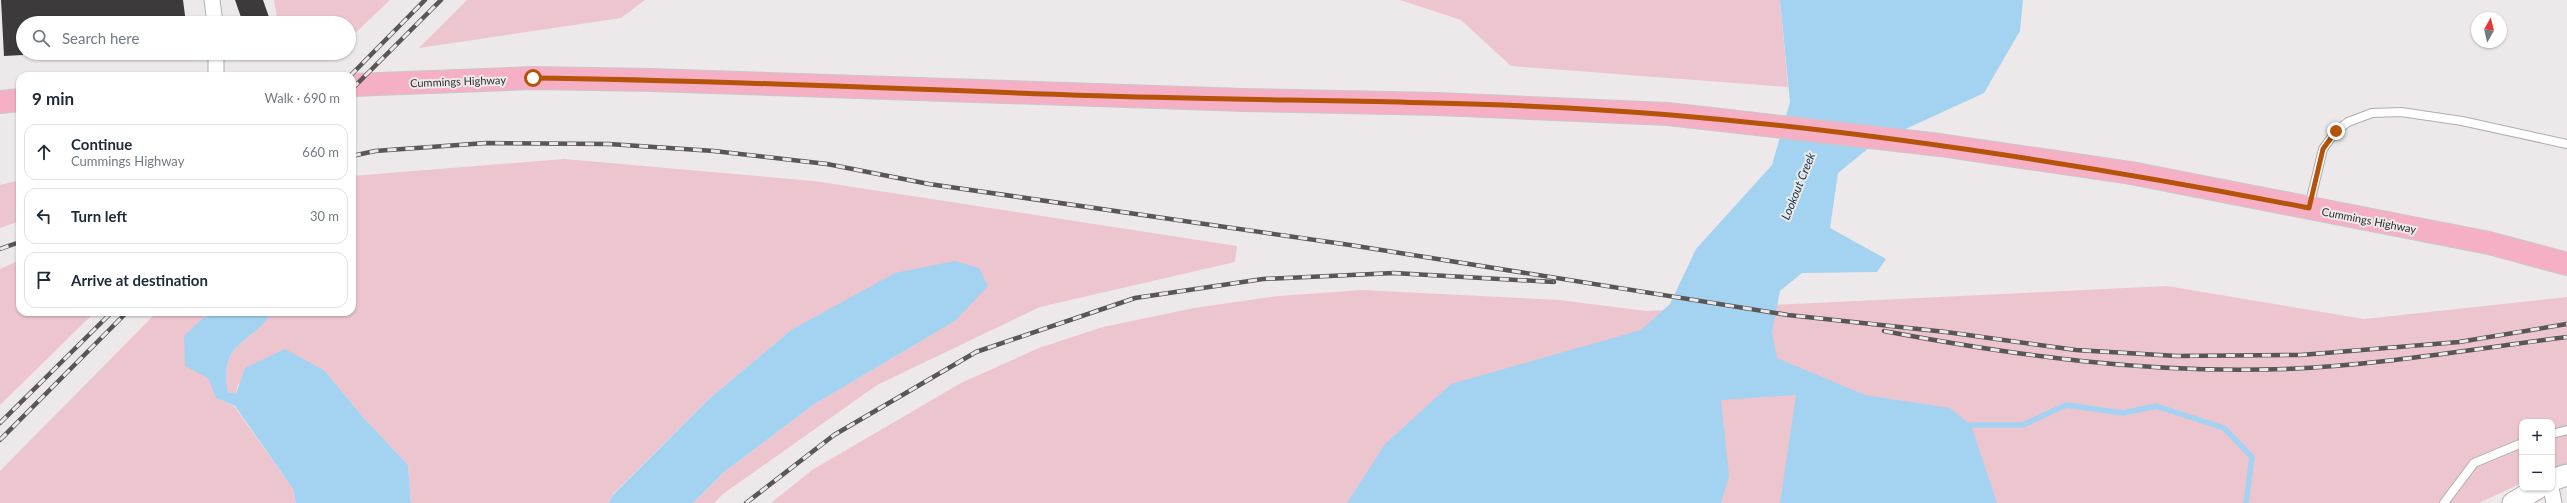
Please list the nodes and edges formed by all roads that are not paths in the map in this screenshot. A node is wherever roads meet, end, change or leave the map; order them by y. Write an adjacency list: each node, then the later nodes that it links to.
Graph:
1 (212, 0): 2 (street)
2 (214, 16)
3 (216, 60): 4 (street)
4 (216, 72)
5 (356, 85): 9 (main road, Cummings Highway)
6 (16, 100): 7 (main road)
7 (0, 102)
8 (2567, 144): 9 (lane)
9 (2309, 208): 10 (main road, Cummings Highway)
10 (2567, 264)
11 (2567, 430): 12 (lane)
12 (2555, 433)
13 (2519, 444): 18 (lane)
14 (2567, 475): 15 (main road)
15 (2555, 479)
16 (2533, 491): 19 (main road)
17 (2551, 491): 20 (street)
18 (2444, 503)
19 (2513, 503)
20 (2554, 503)

